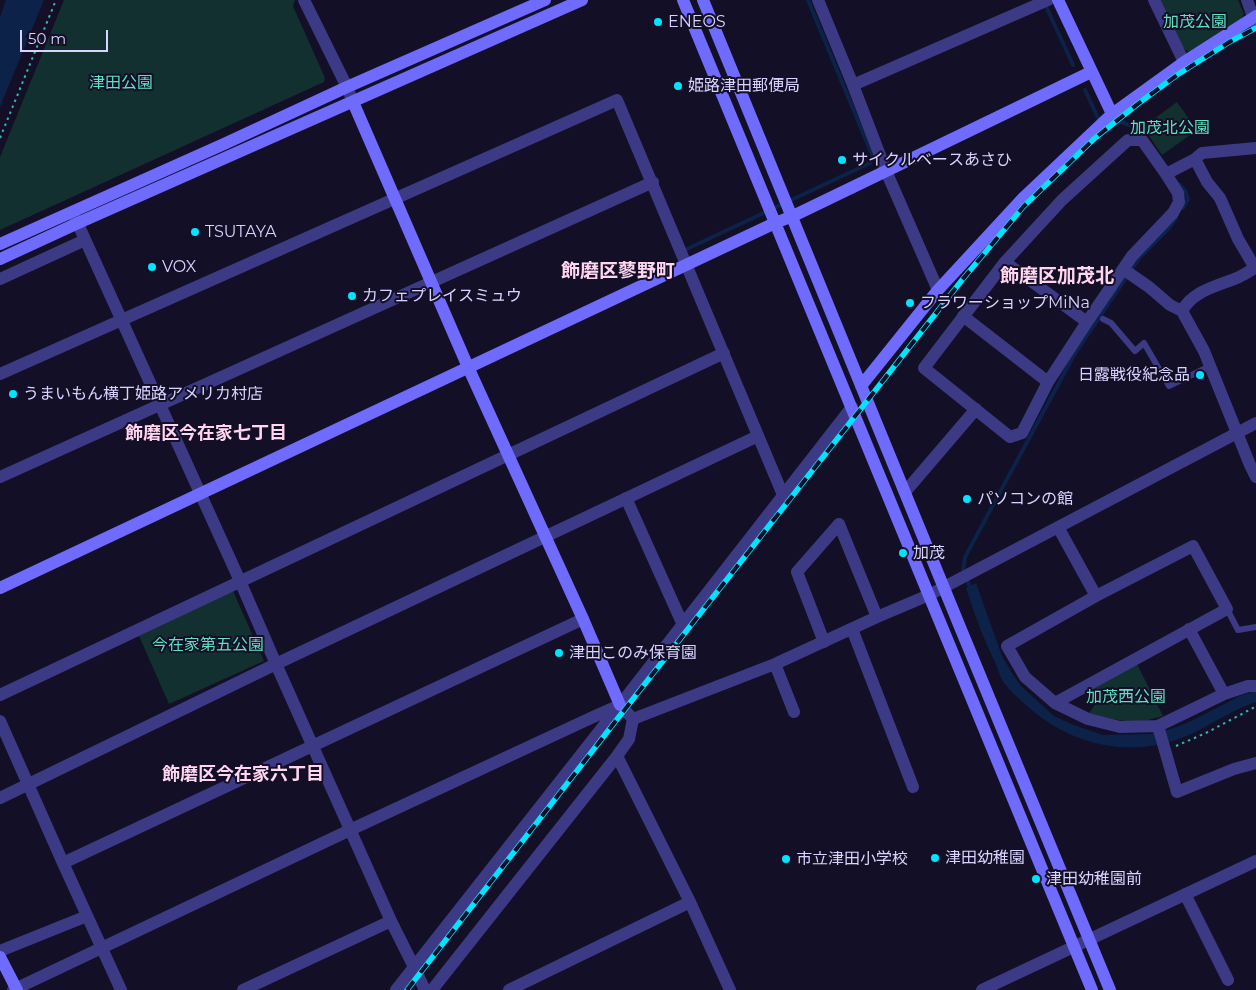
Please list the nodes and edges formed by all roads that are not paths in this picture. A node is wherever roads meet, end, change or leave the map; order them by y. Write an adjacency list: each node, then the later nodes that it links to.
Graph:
1 (545, 0): 15 (street)
2 (582, 0): 16 (street)
3 (683, 0): 27 (street)
4 (703, 0): 25 (street)
5 (818, 0): 14 (street)
6 (1048, 0): 14 (street)
7 (1058, 0): 13 (street)
8 (1154, 0): 12 (street)
9 (1247, 0): 11 (street)
10 (310, 2): 15 (street)
11 (1255, 20): 12 (street)
12 (1184, 62): 17 (street)
13 (1091, 72): 17 (street); 20 (street)
14 (853, 85): 20 (street)
15 (347, 87): 16 (street); 24 (street)
16 (353, 102): 23 (street); 26 (street)
17 (1112, 114): 37 (street)
18 (1256, 148): 19 (street)
19 (1195, 159): 21 (street); 33 (street)
20 (886, 171): 25 (street); 37 (street)
21 (1166, 174): 31 (street); 34 (street)
22 (653, 182): 23 (street); 32 (street); 36 (street)
23 (395, 198): 36 (street); 41 (street)
24 (72, 211): 26 (street); 29 (street)
25 (793, 216): 27 (street); 47 (street)
26 (78, 223): 28 (street); 30 (street)
27 (775, 223): 32 (street); 49 (street)
28 (85, 240): 35 (street); 41 (street)
29 (0, 244)
30 (0, 259)
31 (1005, 262): 39 (street); 40 (street)
32 (687, 265): 42 (street); 44 (street)
33 (1256, 268): 38 (street)
34 (1128, 272): 38 (street); 40 (street)
35 (0, 279)
36 (432, 283): 44 (street); 48 (street)
37 (938, 290): 47 (street)
38 (1182, 311): 43 (street)
39 (963, 316): 46 (street); 50 (street)
40 (1094, 318): 43 (lane); 46 (street)
41 (122, 320): 45 (street); 48 (street)
42 (724, 353): 53 (street); 54 (street)
43 (1210, 366): 52 (street)
44 (468, 367): 54 (street); 58 (street)
45 (0, 374)
46 (1048, 382): 50 (street)
47 (862, 386): 57 (street)
48 (160, 405): 55 (street); 58 (street)
49 (852, 407): 59 (street); 66 (street)
50 (976, 409): 57 (street)
51 (1256, 423): 52 (street)
52 (1237, 432): 56 (street); 61 (street)
53 (758, 436): 59 (street); 60 (street)
54 (509, 454): 62 (street); 63 (street)
55 (0, 477)
56 (1256, 477)
57 (905, 492): 64 (street)
58 (201, 495): 63 (street); 65 (street)
59 (783, 495): 71 (street)
60 (626, 498): 62 (street); 71 (street)
61 (1058, 526): 64 (street); 67 (street)
62 (546, 536): 70 (street); 76 (street)
63 (240, 581): 76 (street); 80 (street)
64 (944, 587): 66 (street); 100 (street)
65 (0, 588)
66 (928, 595): 69 (street); 101 (street)
67 (1096, 596): 68 (street); 81 (street)
68 (1227, 609): 72 (lane); 74 (street)
69 (876, 617): 73 (street); 75 (street)
70 (583, 619): 82 (street); 87 (street)
71 (683, 625): 82 (street)
72 (1256, 627)
73 (852, 629): 75 (street); 91 (street)
74 (1189, 629): 79 (street); 81 (street)
75 (824, 642): 77 (street)
76 (276, 664): 87 (street); 90 (street)
77 (774, 664): 83 (street); 84 (street)
78 (1256, 686): 79 (street)
79 (1224, 694): 86 (street)
80 (0, 695)
81 (1055, 703): 86 (street)
82 (620, 705): 84 (street); 93 (street); 105 (street)
83 (794, 712)
84 (633, 719): 88 (street)
85 (0, 721): 90 (street)
86 (1158, 726): 89 (street)
87 (313, 746): 93 (street); 95 (street)
88 (617, 756): 97 (street); 112 (street)
89 (1256, 763)
90 (28, 785): 92 (street); 95 (street)
91 (913, 787)
92 (0, 798)
93 (350, 830): 99 (street); 102 (street)
94 (1256, 861): 96 (street)
95 (63, 863): 98 (street)
96 (1185, 894): 100 (street); 106 (street)
97 (690, 902): 113 (street); 114 (street)
98 (87, 916): 102 (street); 103 (street)
99 (391, 921): 105 (street); 109 (street)
100 (1089, 940): 101 (street); 117 (street)
101 (1074, 946): 115 (street); 116 (street)
102 (102, 948): 107 (street); 108 (street)
103 (0, 952)
104 (0, 957): 107 (street)
105 (414, 966): 110 (street); 111 (street)
106 (1228, 980)
107 (15, 990)
108 (121, 990)
109 (243, 990)
110 (396, 990)
111 (425, 990)
112 (432, 990)
113 (509, 990)
114 (730, 990)
115 (982, 990)
116 (1092, 990)
117 (1110, 990)

